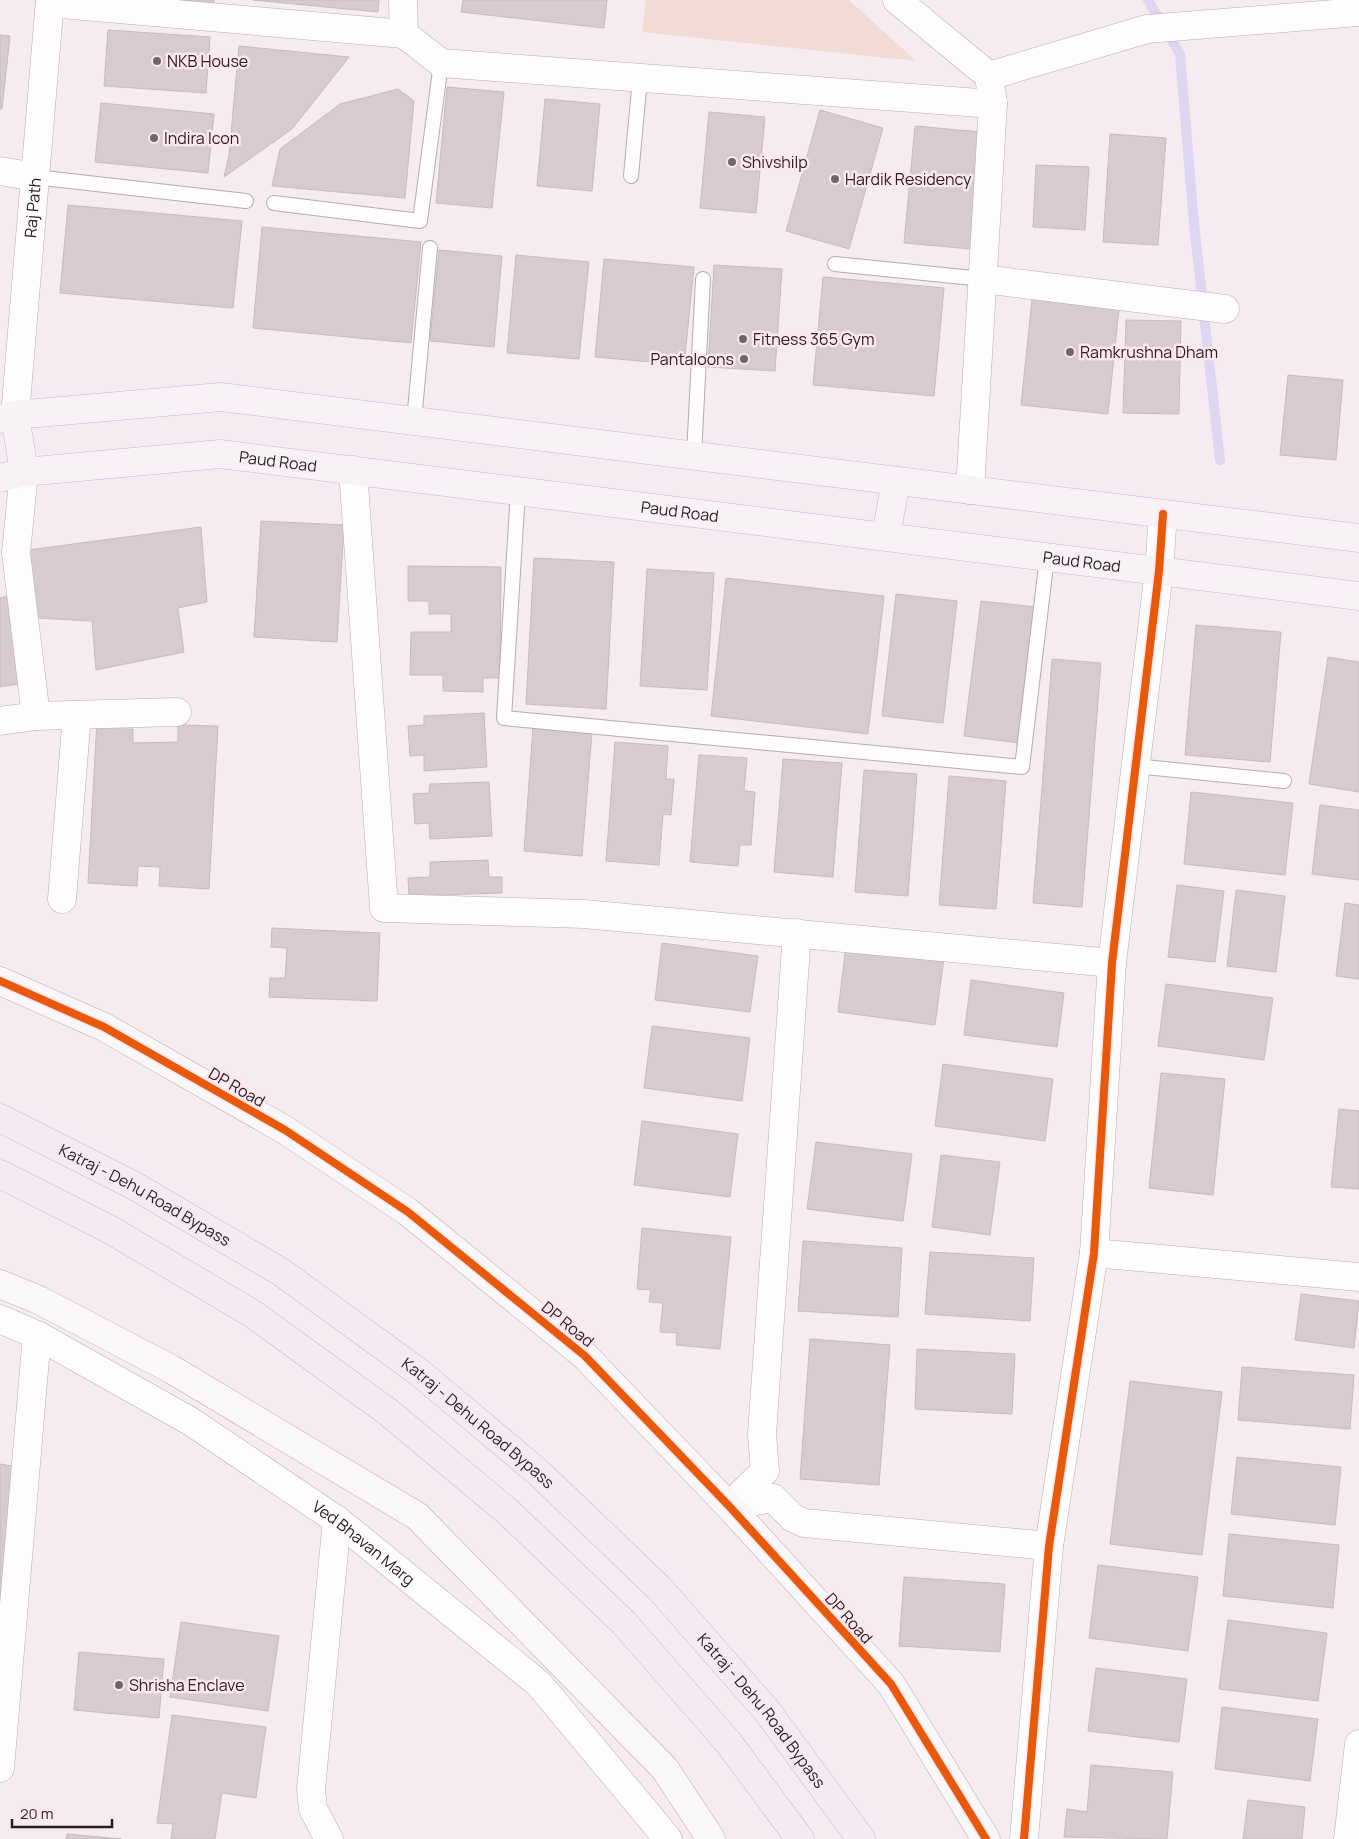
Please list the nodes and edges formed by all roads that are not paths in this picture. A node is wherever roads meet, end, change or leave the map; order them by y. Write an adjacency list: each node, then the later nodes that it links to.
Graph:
1 (403, 0): 5 (street)
2 (897, 0): 7 (street)
3 (50, 2): 5 (street); 12 (street, Raj Path)
4 (1359, 12): 7 (street)
5 (404, 34): 6 (street)
6 (441, 63): 8 (street); 14 (lane)
7 (989, 76): 9 (street)
8 (640, 78): 9 (street); 11 (lane)
9 (993, 104): 18 (street)
10 (0, 171): 12 (street)
11 (631, 176)
12 (35, 177): 13 (lane); 20 (street, Raj Path)
13 (246, 201)
14 (274, 203)
15 (430, 248): 21 (lane)
16 (835, 264): 18 (lane)
17 (703, 279): 22 (lane)
18 (983, 279): 19 (street); 26 (street)
19 (1225, 309)
20 (7, 417): 21 (main road); 24 (main road)
21 (414, 421): 22 (main road)
22 (694, 455): 25 (main road)
23 (353, 470): 24 (main road, Paud Road); 27 (main road, Paud Road); 41 (street)
24 (12, 475): 36 (street)
25 (896, 481): 26 (main road); 29 (main road)
26 (970, 490): 28 (main road)
27 (518, 491): 29 (main road, Paud Road); 31 (lane)
28 (1163, 514): 30 (main road); 32 (street)
29 (886, 536): 31 (main road, Paud Road)
30 (1359, 538)
31 (1047, 557): 32 (main road, Paud Road)
32 (1159, 571): 33 (main road, Paud Road); 38 (street)
33 (1359, 596)
34 (177, 712): 35 (street)
35 (78, 715): 36 (street); 40 (street)
36 (36, 716): 37 (street)
37 (0, 721)
38 (1136, 766): 39 (lane); 42 (street)
39 (1284, 781)
40 (62, 899)
41 (796, 933): 42 (street); 51 (street)
42 (1112, 963): 46 (street)
43 (0, 981): 51 (street, DP Road)
44 (0, 1118): 60 (highway, Katraj - Dehu Road Bypass)
45 (0, 1174): 59 (highway)
46 (1094, 1253): 47 (street); 53 (street)
47 (1359, 1277)
48 (0, 1284): 58 (street)
49 (0, 1319): 50 (street, Ved Bhavan Marg)
50 (37, 1335): 52 (street, Ved Bhavan Marg); 55 (street)
51 (730, 1506): 53 (street); 61 (street, DP Road)
52 (337, 1520): 56 (street); 57 (street, Ved Bhavan Marg)
53 (1049, 1546): 62 (street)
54 (1359, 1744): 63 (street)
55 (0, 1768)
56 (329, 1839)
57 (668, 1839)
58 (711, 1839)
59 (800, 1839)
60 (861, 1839)
61 (986, 1839)
62 (1024, 1839)
63 (1348, 1839)

